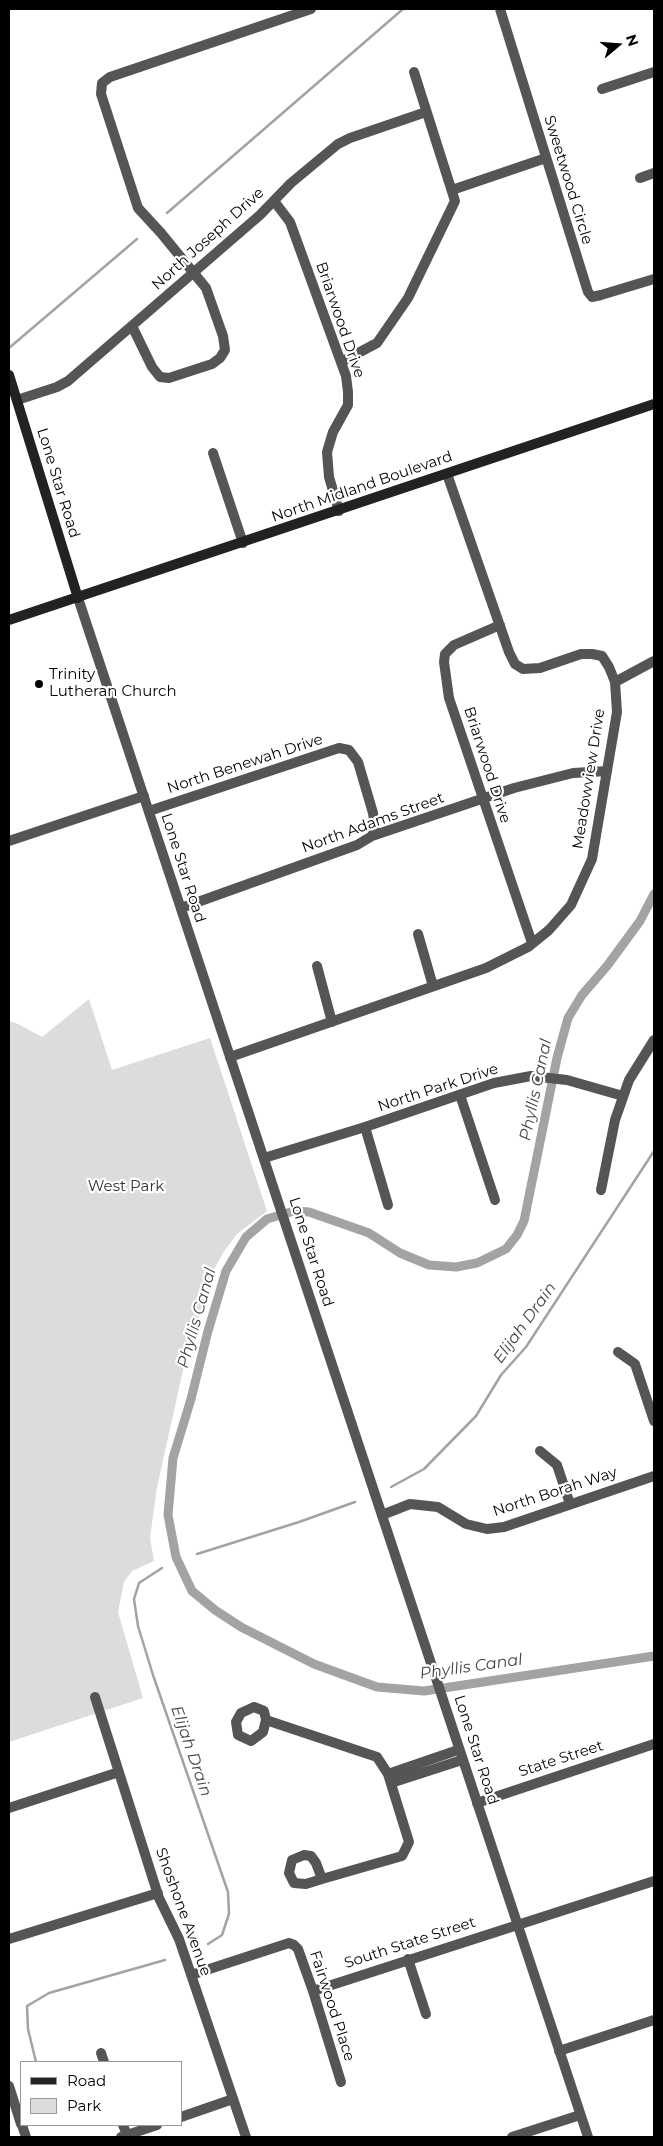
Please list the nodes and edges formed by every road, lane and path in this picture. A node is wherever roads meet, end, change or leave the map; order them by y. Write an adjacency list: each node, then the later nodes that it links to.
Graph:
1 (311, 9): 12 (street)
2 (500, 9): 7 (street, Sweetwood Circle)
3 (414, 72): 6 (street)
4 (654, 72): 5 (street)
5 (602, 89)
6 (426, 112): 10 (street); 11 (street, North Joseph Drive)
7 (546, 158): 10 (street); 13 (street, Sweetwood Circle)
8 (654, 173): 9 (street)
9 (640, 178)
10 (452, 190): 15 (street)
11 (274, 201): 12 (street, North Joseph Drive); 15 (street, Briarwood Drive)
12 (194, 272): 14 (street, North Joseph Drive); 14 (street)
13 (654, 279)
14 (132, 326): 17 (street, North Joseph Drive)
15 (341, 362): 21 (street, Briarwood Drive)
16 (9, 375): 17 (main road, Lone Star Road)
17 (17, 400): 23 (main road, Lone Star Road)
18 (654, 404): 20 (main road, North Midland Boulevard)
19 (214, 453): 22 (street)
20 (447, 474): 21 (main road, North Midland Boulevard); 25 (street)
21 (339, 510): 22 (main road, North Midland Boulevard)
22 (243, 542): 23 (main road, North Midland Boulevard)
23 (78, 598): 24 (main road, North Midland Boulevard); 29 (street, Lone Star Road)
24 (9, 620)
25 (500, 625): 27 (street, Meadowview Drive); 30 (street, Briarwood Drive)
26 (654, 661): 27 (street)
27 (615, 682): 28 (street, Meadowview Drive)
28 (607, 771): 30 (street, North Adams Street); 36 (street, Meadowview Drive)
29 (144, 796): 31 (street, Lone Star Road); 33 (street)
30 (482, 799): 32 (street, North Adams Street); 36 (street, Briarwood Drive)
31 (149, 811): 32 (street, North Benewah Drive); 34 (street, Lone Star Road)
32 (372, 836): 34 (street, North Adams Street)
33 (9, 841)
34 (181, 908): 41 (street, Lone Star Road)
35 (418, 934): 38 (street)
36 (532, 943): 38 (street, Meadowview Drive)
37 (316, 966): 39 (street)
38 (433, 986): 39 (street, Meadowview Drive)
39 (332, 1022): 41 (street, Meadowview Drive)
40 (654, 1040): 43 (street)
41 (230, 1057): 45 (street, Lone Star Road)
42 (460, 1095): 43 (street, North Park Drive); 44 (street, North Park Drive); 47 (street)
43 (623, 1096): 46 (street)
44 (365, 1127): 45 (street, North Park Drive); 48 (street)
45 (264, 1158): 54 (street, Lone Star Road)
46 (601, 1190)
47 (495, 1200)
48 (388, 1205)
49 (618, 1352): 50 (street)
50 (654, 1420)
51 (540, 1451): 53 (street)
52 (654, 1476): 53 (street, North Borah Way)
53 (570, 1504): 54 (street, North Borah Way)
54 (382, 1515): 58 (street, Lone Star Road)
55 (95, 1697): 59 (street, Shoshone Avenue)
56 (266, 1720): 60 (street)
57 (654, 1744): 61 (street, State Street)
58 (460, 1755): 60 (street); 61 (street, Lone Star Road)
59 (119, 1772): 62 (street); 65 (street, Shoshone Avenue)
60 (390, 1778): 63 (street)
61 (477, 1803): 66 (street, Lone Star Road)
62 (9, 1808)
63 (322, 1879)
64 (654, 1881): 66 (street, South State Street)
65 (158, 1893): 67 (street); 69 (street, Shoshone Avenue)
66 (518, 1925): 68 (street, South State Street); 73 (street, Lone Star Road)
67 (9, 1939)
68 (408, 1959): 70 (street, South State Street); 71 (street)
69 (191, 1975): 70 (street, Fairwood Place); 76 (street, Shoshone Avenue)
70 (313, 1991): 74 (street, Fairwood Place)
71 (426, 2014)
72 (654, 2020): 73 (street)
73 (559, 2051): 77 (street, Lone Star Road)
74 (341, 2082)
75 (9, 2086): 79 (street)
76 (233, 2099): 78 (street); 82 (street, Shoshone Avenue)
77 (580, 2115): 83 (street); 84 (street, Lone Star Road)
78 (182, 2116)
79 (20, 2121)
80 (154, 2126): 81 (street)
81 (124, 2136)
82 (246, 2137)
83 (512, 2137)
84 (588, 2137)

